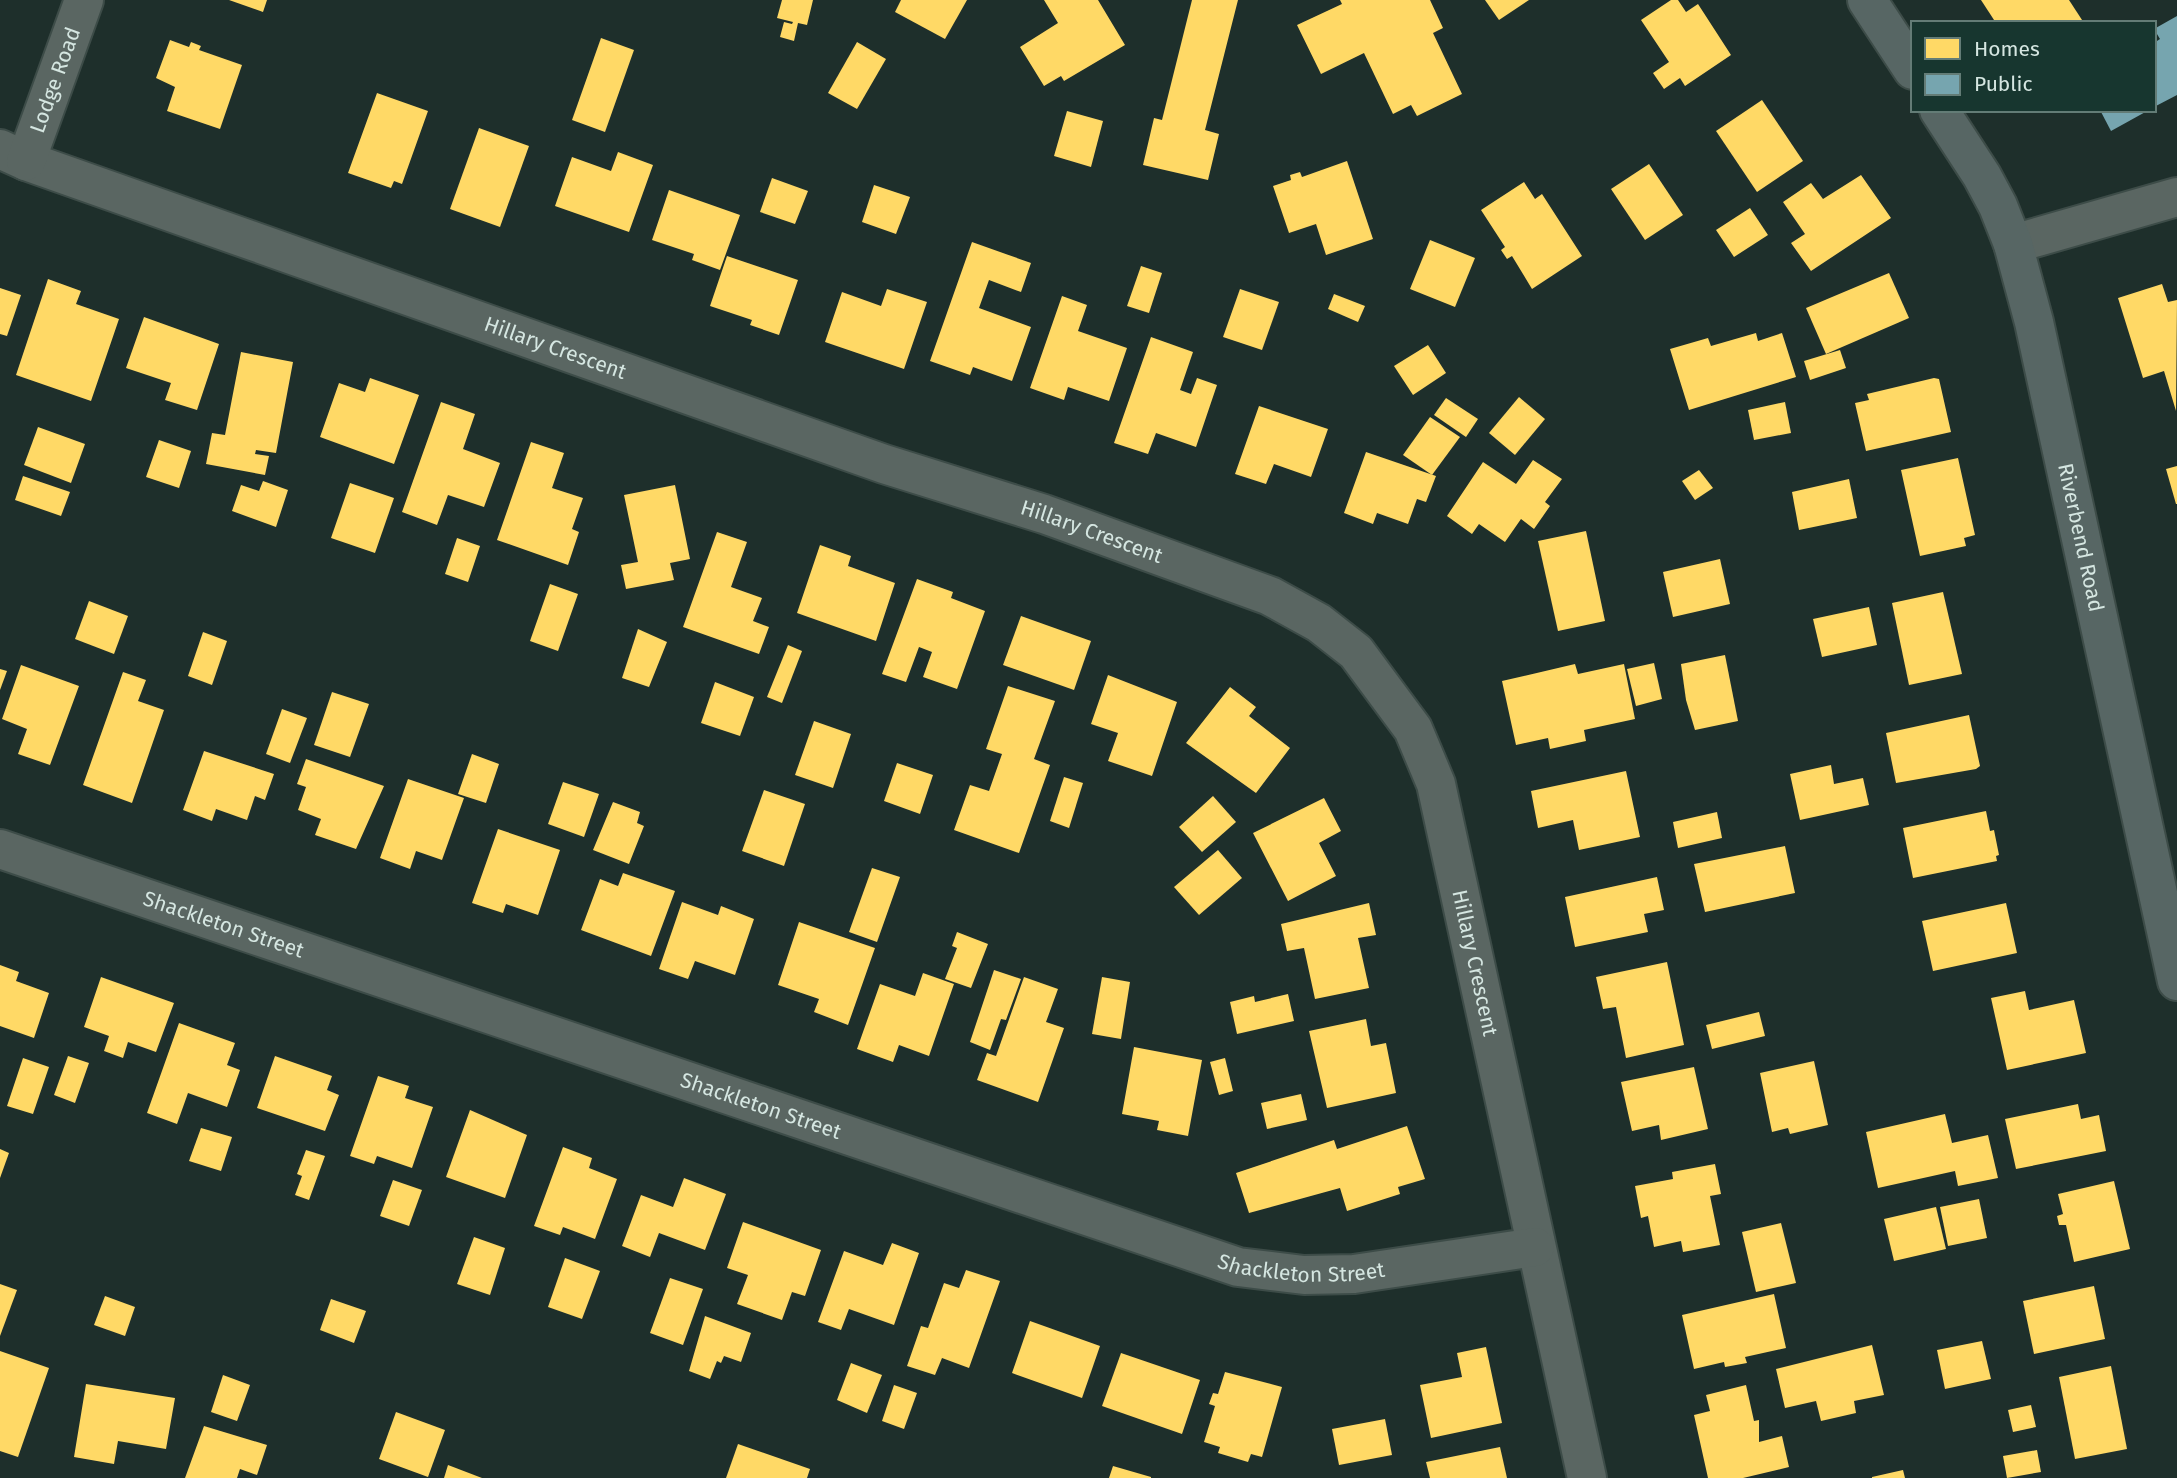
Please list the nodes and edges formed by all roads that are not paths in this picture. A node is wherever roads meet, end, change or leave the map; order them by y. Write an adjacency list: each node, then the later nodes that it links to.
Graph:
1 (84, 0): 5 (street, Lodge Road)
2 (1867, 0): 3 (main road)
3 (1911, 67)
4 (1940, 112): 7 (main road, Riverbend Road)
5 (13, 155): 10 (street, Hillary Crescent)
6 (2177, 197): 7 (street)
7 (2013, 244): 9 (main road, Riverbend Road)
8 (0, 849): 10 (street, Shackleton Street)
9 (2177, 981)
10 (1535, 1247): 11 (street, Hillary Crescent)
11 (1587, 1478)

